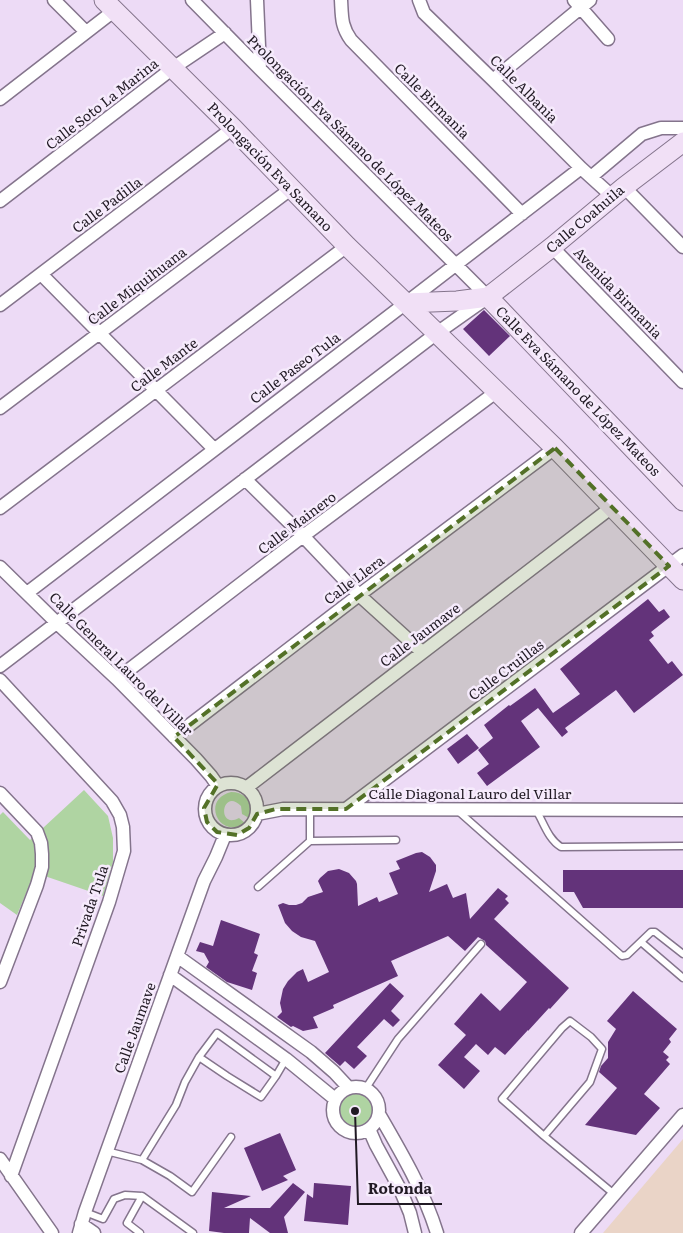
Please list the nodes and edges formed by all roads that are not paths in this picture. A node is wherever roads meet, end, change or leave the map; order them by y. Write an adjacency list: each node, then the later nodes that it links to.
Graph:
1 (54, 0): 8 (street)
2 (192, 0): 9 (street, Prolongación Eva Sámano de López Mateos)
3 (257, 0): 12 (street)
4 (341, 0): 23 (street, Calle Birmania)
5 (419, 0): 13 (street, Calle Albania)
6 (581, 2): 10 (street); 13 (street)
7 (110, 5): 8 (street); 11 (main road, Prolongación Eva Samano)
8 (86, 32): 14 (street)
9 (225, 33): 11 (street, Calle Soto La Marina); 12 (street, Prolongación Eva Sámano de López Mateos)
10 (608, 39)
11 (173, 68): 15 (main road, Prolongación Eva Samano); 22 (street, Calle Soto La Marina)
12 (260, 69): 27 (street, Prolongación Eva Sámano de López Mateos)
13 (493, 80): 18 (street, Calle Albania)
14 (0, 99)
15 (233, 128): 20 (main road, Prolongación Eva Samano); 28 (street, Calle Padilla)
16 (683, 128): 19 (street)
17 (683, 142): 21 (main road, Calle Coahuila)
18 (581, 168): 19 (street, Calle Albania); 23 (street, Calle Paseo Tula)
19 (591, 177): 21 (street, Calle Albania)
20 (292, 188): 24 (main road, Prolongación Eva Samano); 32 (street, Calle Miquihuana)
21 (618, 192): 25 (main road, Calle Coahuila); 26 (street, Calle Albania)
22 (0, 201)
23 (522, 214): 27 (street, Calle Paseo Tula)
24 (347, 246): 30 (main road, Prolongación Eva Samano); 35 (street, Calle Mante)
25 (552, 247): 29 (main road, Calle Coahuila); 34 (street, Avenida Birmania)
26 (683, 247)
27 (455, 264): 29 (street, Prolongación Eva Sámano de López Mateos); 30 (street, Calle Paseo Tula)
28 (41, 274): 31 (street, Calle Padilla); 32 (street)
29 (488, 297): 30 (main road, Calle Eva Sámano de López Mateos); 33 (street); 41 (main road, Calle Eva Sámano de López Mateos)
30 (406, 303): 33 (main road, Prolongación Eva Samano); 39 (street, Calle Paseo Tula)
31 (0, 306)
32 (98, 333): 35 (street); 37 (street, Calle Miquihuana)
33 (437, 333): 36 (main road); 40 (street)
34 (683, 382)
35 (155, 390): 39 (street); 43 (street, Calle Mante)
36 (496, 392): 38 (main road); 44 (street, Calle Mainero)
37 (0, 408)
38 (554, 448): 42 (main road); 49 (street, Calle Llera)
39 (214, 449): 48 (street, Calle Paseo Tula)
40 (245, 479): 44 (street); 50 (street)
41 (683, 501)
42 (612, 507): 45 (main road); 51 (street, Calle Jaumave)
43 (0, 508)
44 (303, 536): 49 (street); 53 (street, Calle Mainero)
45 (676, 561): 47 (main road); 60 (street, Calle Cruillas)
46 (0, 567): 48 (street, Calle General Lauro del Villar)
47 (683, 580)
48 (27, 592): 50 (street, Calle General Lauro del Villar)
49 (359, 595): 51 (street); 55 (street, Calle Llera)
50 (57, 623): 52 (street); 53 (street, Calle General Lauro del Villar)
51 (422, 652): 57 (street, Calle Jaumave)
52 (0, 666)
53 (117, 679): 55 (street, Calle General Lauro del Villar)
54 (0, 680): 91 (street, Privada Tula)
55 (174, 737): 56 (street, Calle General Lauro del Villar)
56 (218, 786): 57 (street); 65 (street)
57 (246, 788): 64 (street)
58 (0, 793): 76 (street)
59 (310, 809): 60 (street, Calle Diagonal Lauro del Villar); 64 (street, Calle Diagonal Lauro del Villar); 67 (lane)
60 (346, 809): 61 (street, Calle Diagonal Lauro del Villar)
61 (456, 809): 62 (street, Calle Diagonal Lauro del Villar); 70 (lane)
62 (535, 809): 63 (street, Calle Diagonal Lauro del Villar); 68 (lane)
63 (683, 810)
64 (257, 814): 65 (street)
65 (225, 835): 73 (street, Calle Jaumave)
66 (396, 840): 67 (lane)
67 (310, 841): 69 (lane)
68 (683, 846)
69 (258, 887)
70 (641, 942): 72 (lane); 75 (lane)
71 (481, 944): 81 (lane)
72 (683, 954)
73 (177, 956): 74 (street, Calle Jaumave); 80 (street)
74 (170, 976): 78 (street); 88 (street, Calle Jaumave)
75 (683, 978)
76 (0, 982)
77 (199, 1058): 79 (lane); 79 (lane); 90 (lane)
78 (286, 1060): 79 (lane); 82 (street)
79 (276, 1076)
80 (348, 1087): 81 (street); 82 (street)
81 (366, 1088): 83 (street)
82 (335, 1099): 85 (street)
83 (379, 1114): 85 (street); 100 (street)
84 (683, 1115): 92 (street)
85 (369, 1129): 99 (street)
86 (544, 1136): 86 (lane); 92 (lane)
87 (231, 1137): 90 (lane)
88 (106, 1151): 90 (lane); 94 (street, Calle Jaumave)
89 (0, 1159): 91 (street)
90 (142, 1160)
91 (11, 1176): 95 (street)
92 (614, 1194): 101 (street)
93 (142, 1196): 94 (lane); 97 (lane); 98 (lane)
94 (81, 1223): 96 (street)
95 (52, 1233)
96 (94, 1233)
97 (140, 1233)
98 (193, 1233)
99 (415, 1233)
100 (437, 1233)
101 (581, 1233)

